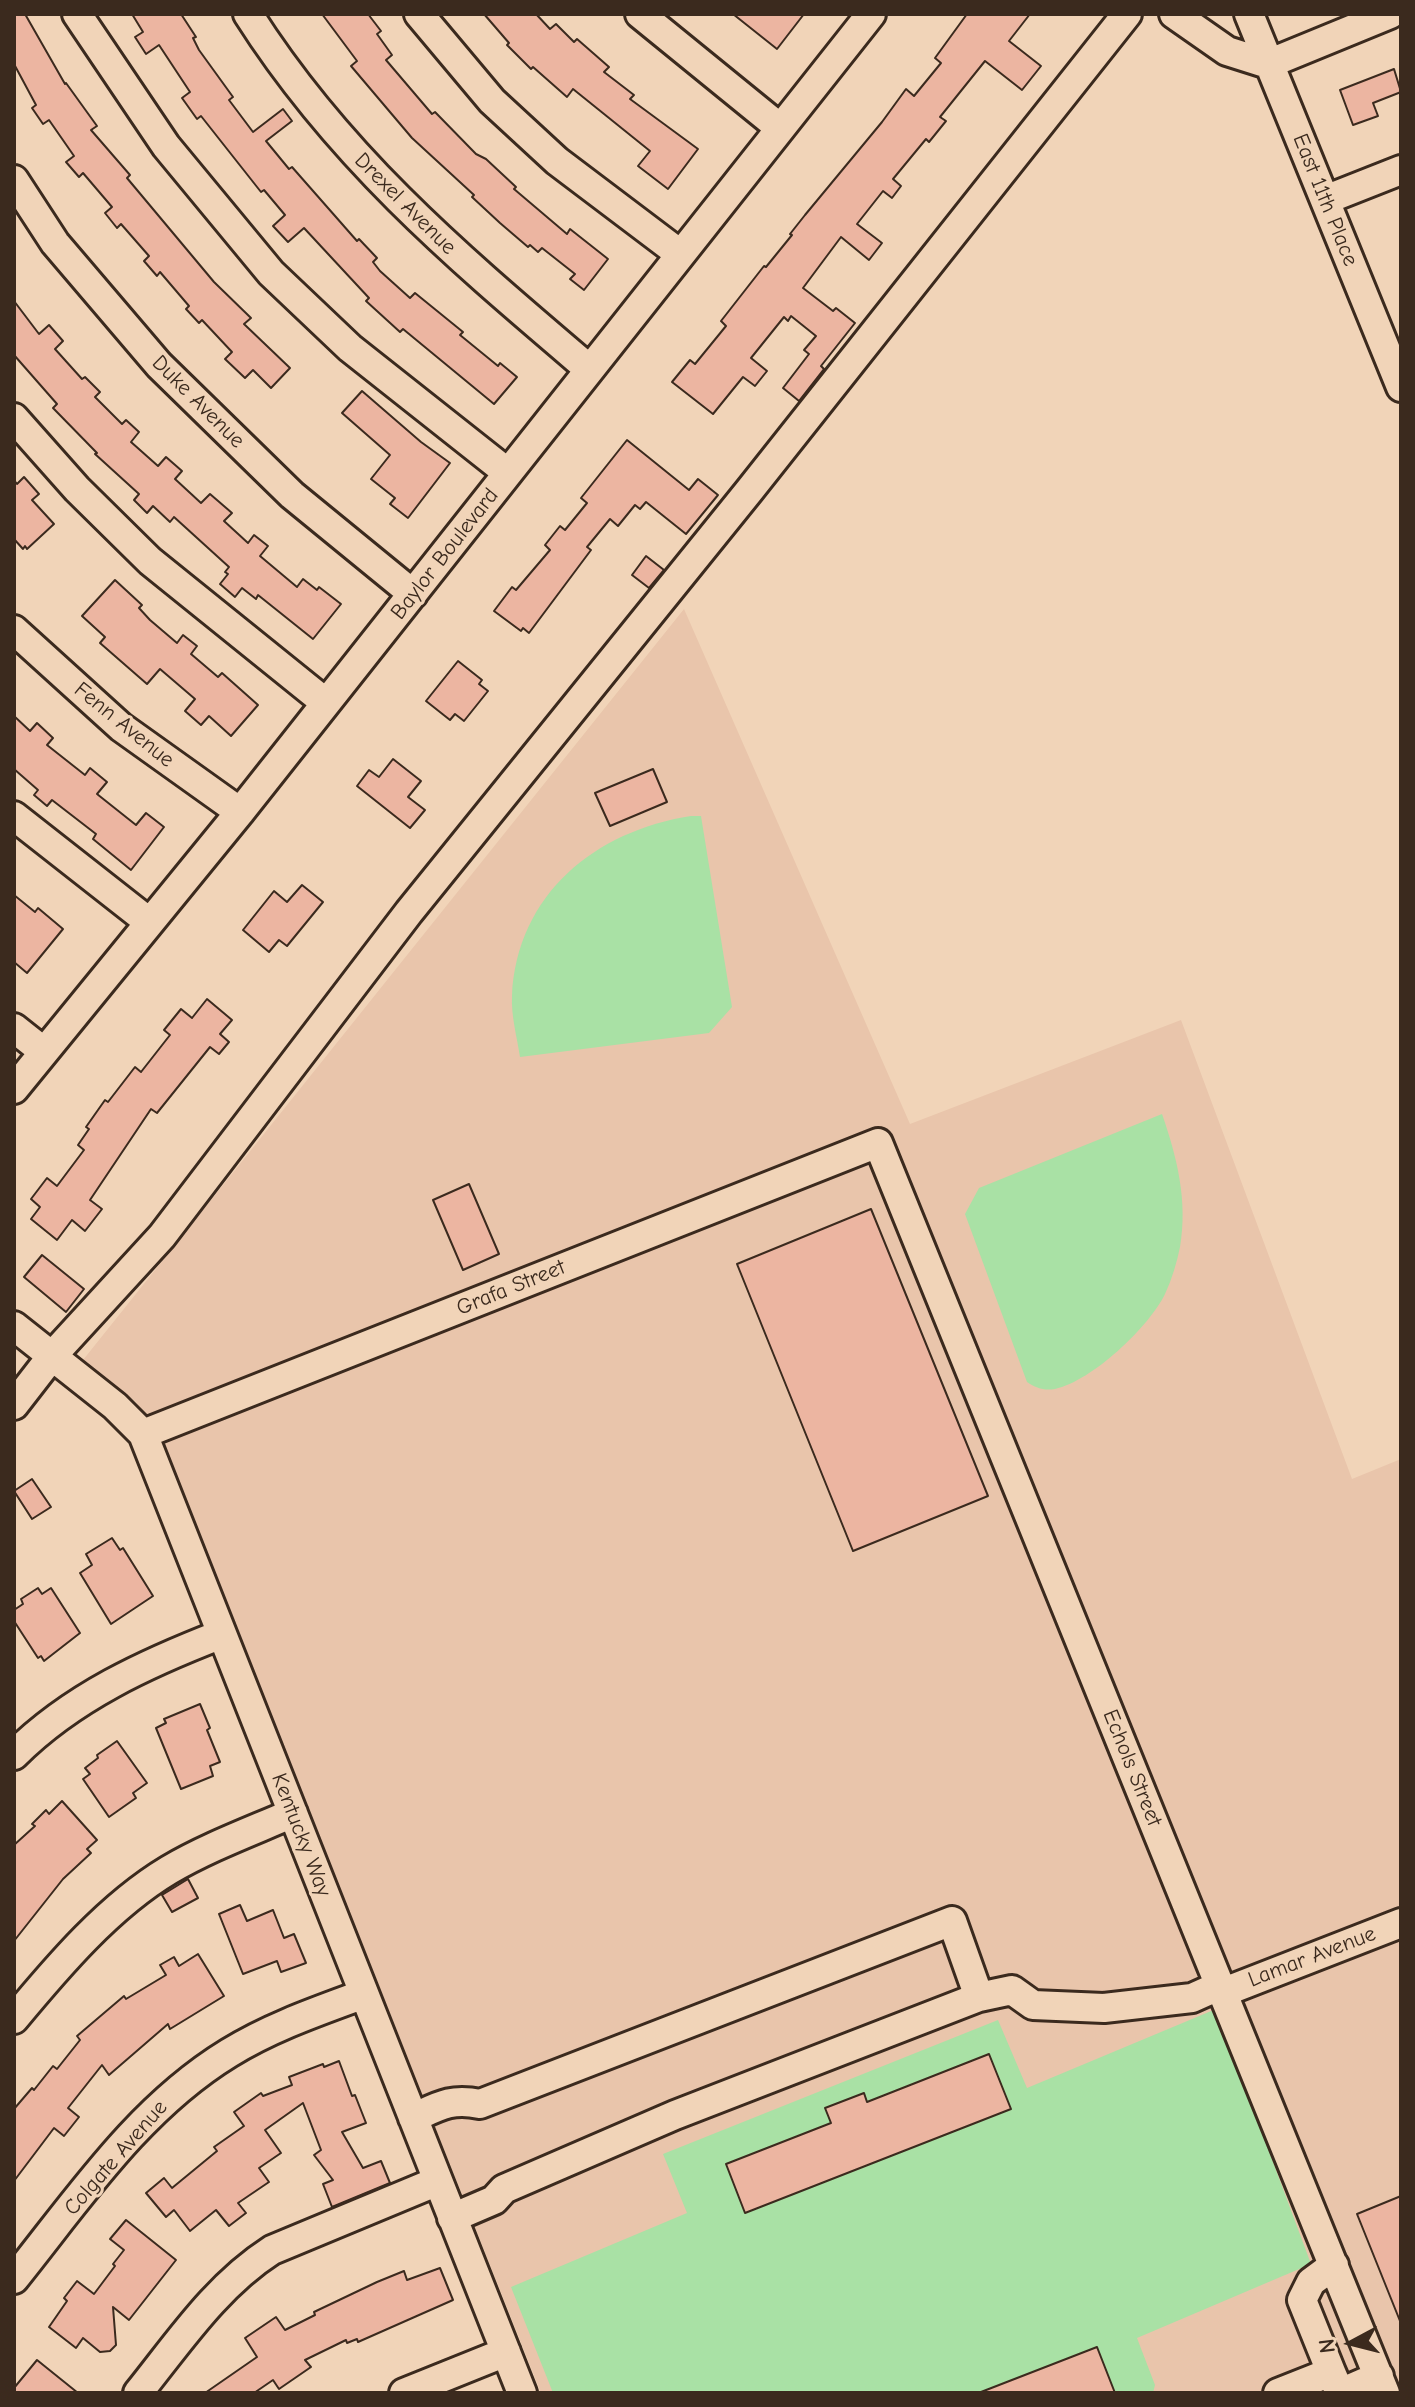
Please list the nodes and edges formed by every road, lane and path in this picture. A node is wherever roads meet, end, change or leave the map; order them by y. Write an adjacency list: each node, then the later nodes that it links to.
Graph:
1 (77, 14): 20 (street)
2 (248, 14): 17 (street, Drexel Avenue)
3 (419, 14): 15 (street)
4 (640, 14): 11 (street)
5 (871, 14): 11 (street, Baylor Boulevard)
6 (1127, 14): 32 (street)
7 (1174, 14): 10 (street)
8 (1249, 14): 10 (street, East 11th Place)
9 (1390, 14): 10 (street)
10 (1268, 64): 14 (street, East 11th Place)
11 (780, 128): 15 (street, Baylor Boulevard)
12 (1401, 170): 14 (street)
13 (14, 180): 21 (street, Duke Avenue)
14 (1325, 200): 16 (street, East 11th Place)
15 (680, 254): 17 (street, Baylor Boulevard)
16 (1390, 329): 18 (street, East 11th Place)
17 (589, 369): 20 (street, Baylor Boulevard)
18 (1401, 387)
19 (14, 418): 23 (street)
20 (508, 473): 21 (street, Baylor Boulevard)
21 (413, 594): 23 (street, Baylor Boulevard)
22 (14, 630): 24 (street, Fenn Avenue)
23 (326, 703): 24 (street, Baylor Boulevard)
24 (240, 812): 26 (street, Baylor Boulevard)
25 (14, 816): 26 (street)
26 (149, 922): 28 (street, Baylor Boulevard)
27 (14, 1028): 28 (street)
28 (43, 1051): 29 (street, Baylor Boulevard)
29 (14, 1089)
30 (878, 1143): 34 (street, Grafa Street); 39 (street, Echols Street)
31 (14, 1326): 32 (street, Kentucky Way)
32 (52, 1356): 33 (street); 34 (street, Kentucky Way)
33 (14, 1405)
34 (143, 1434): 35 (street, Kentucky Way)
35 (222, 1634): 36 (street); 37 (street, Kentucky Way)
36 (14, 1755)
37 (293, 1813): 40 (street, Kentucky Way); 42 (street)
38 (1401, 1923): 39 (street, Lamar Avenue)
39 (1222, 1989): 41 (street, Lamar Avenue); 46 (street, Echols Street)
40 (364, 1994): 43 (street, Kentucky Way); 47 (street, Colgate Avenue)
41 (979, 1997): 43 (street); 45 (street, Lamar Avenue)
42 (14, 2019)
43 (413, 2118): 44 (street, Kentucky Way)
44 (438, 2181): 45 (street, Kentucky Way); 51 (street)
45 (452, 2218): 48 (street, Kentucky Way)
46 (1334, 2265): 49 (street); 50 (street, Echols Street)
47 (14, 2279)
48 (506, 2352): 52 (street); 53 (street, Kentucky Way)
49 (1331, 2372): 50 (street); 54 (street)
50 (1382, 2385)
51 (138, 2393)
52 (404, 2393)
53 (522, 2393)
54 (1278, 2393)

